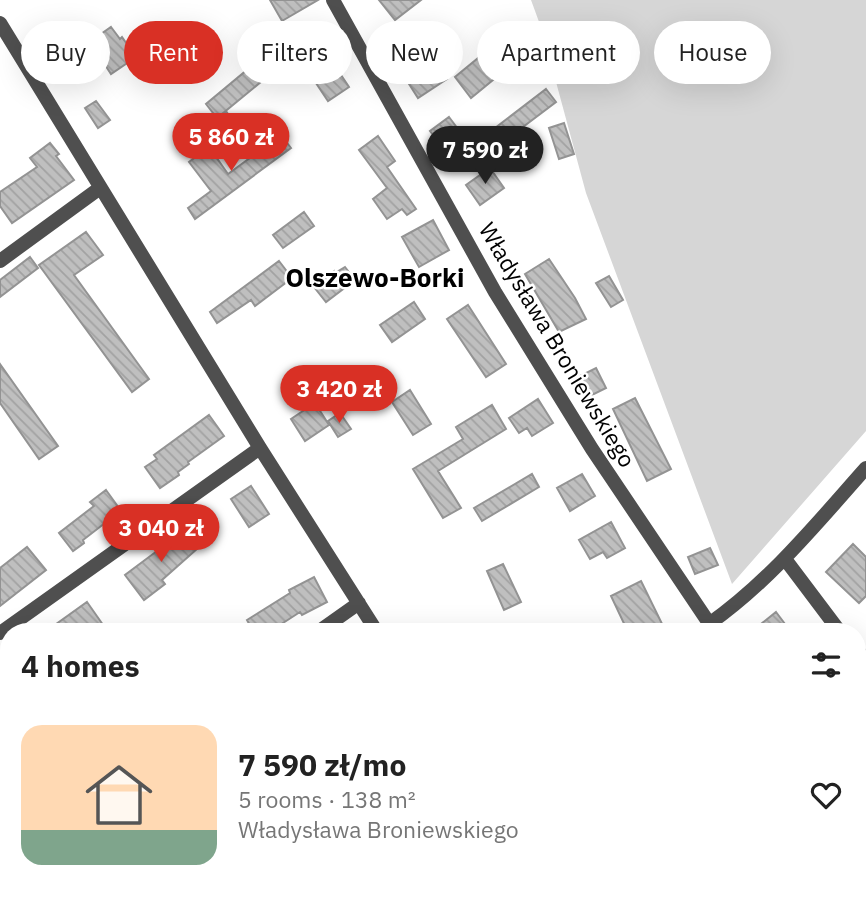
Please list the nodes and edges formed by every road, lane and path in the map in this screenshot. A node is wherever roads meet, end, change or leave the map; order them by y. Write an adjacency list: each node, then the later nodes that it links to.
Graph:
1 (333, 0): 12 (street, Władysława Broniewskiego)
2 (0, 23): 3 (street)
3 (100, 188): 4 (street); 5 (street)
4 (0, 261)
5 (260, 448): 8 (street); 9 (street)
6 (866, 468): 7 (street)
7 (785, 559): 13 (street); 14 (street)
8 (359, 603): 10 (street); 11 (street)
9 (14, 623)
10 (331, 623)
11 (371, 623)
12 (709, 623)
13 (716, 623)
14 (832, 623)

